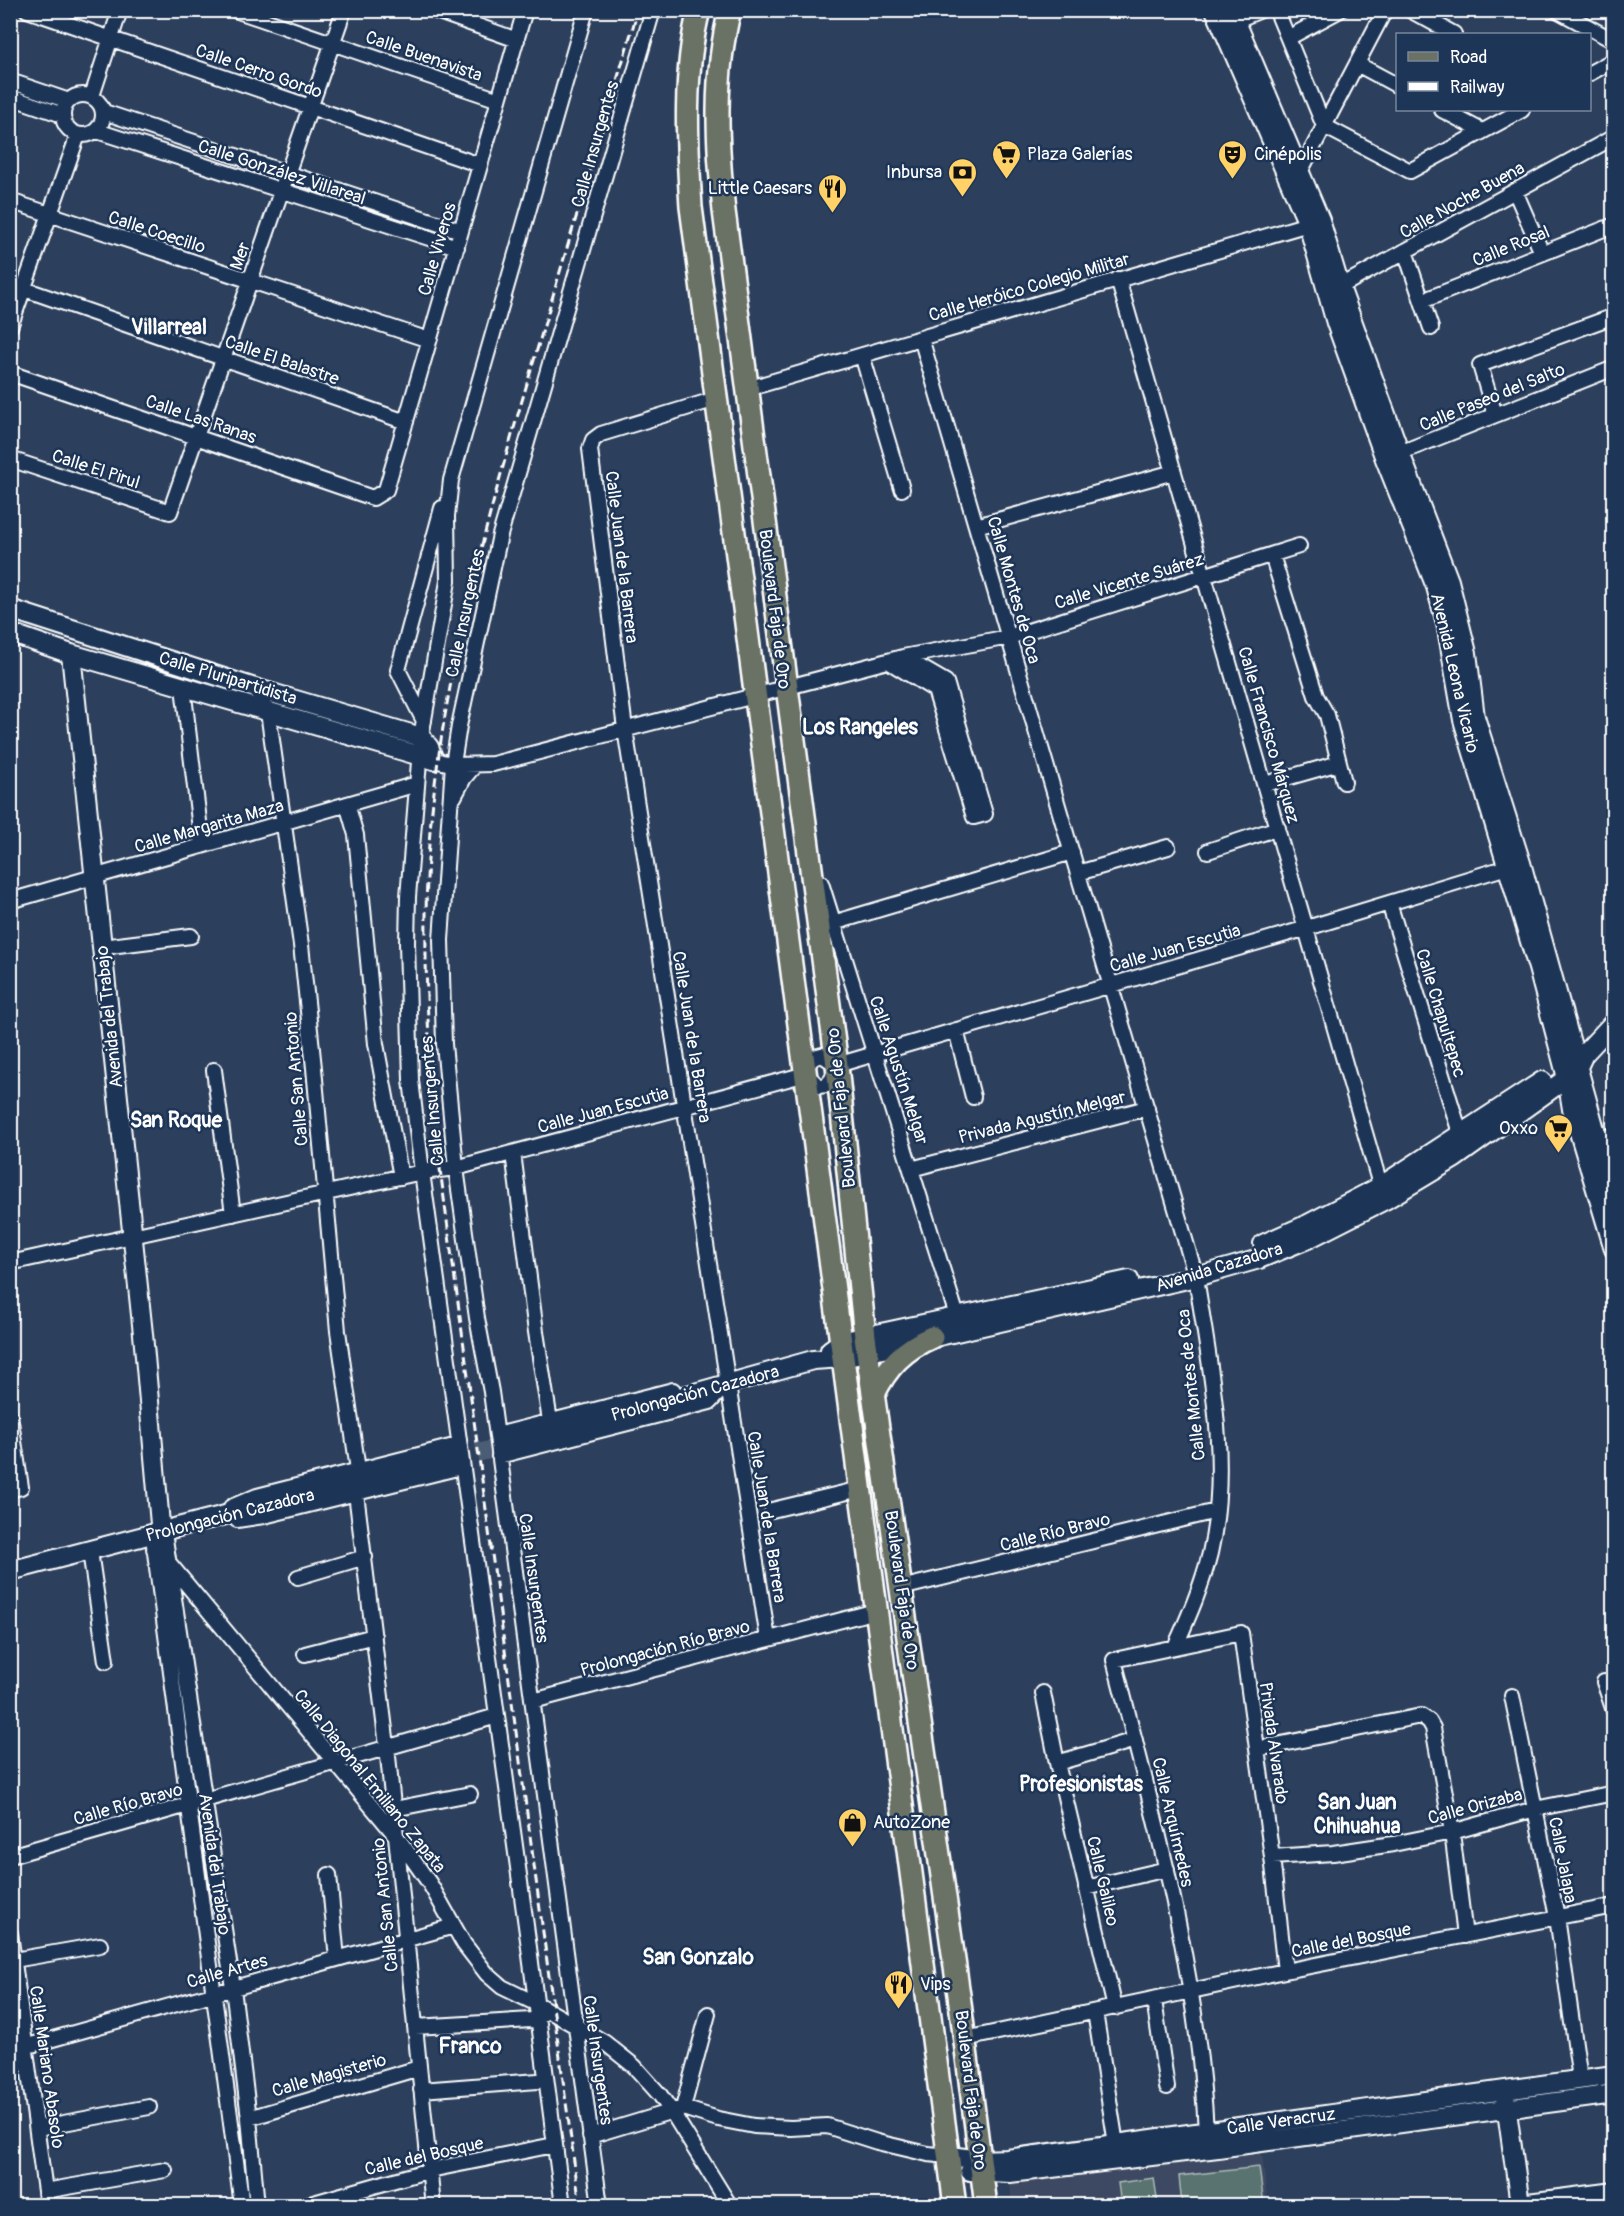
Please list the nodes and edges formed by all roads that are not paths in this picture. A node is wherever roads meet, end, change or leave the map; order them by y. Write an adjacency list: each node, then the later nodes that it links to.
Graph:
1 (27, 10): 20 (street, Calle Cerro Gordo)
2 (120, 10): 20 (street)
3 (235, 10): 23 (street, Calle Buenavista)
4 (344, 10): 23 (street, Mer)
5 (433, 10): 21 (street)
6 (525, 10): 21 (street, Calle Viveros)
7 (586, 10): 78 (street, Calle Insurgentes)
8 (653, 10): 103 (street, Calle Insurgentes)
9 (1261, 10): 17 (street)
10 (1340, 10): 19 (street)
11 (1384, 10): 25 (street)
12 (1410, 10): 18 (street)
13 (1557, 10): 22 (street)
14 (698, 12): 15 (main road); 71 (main road, Boulevard Faja de Oro)
15 (730, 12): 70 (main road, Boulevard Faja de Oro)
16 (1278, 14): 19 (street)
17 (1226, 17): 44 (street, Avenida Leona Vicario); 50 (street, Avenida Leona Vicario)
18 (1452, 33)
19 (1288, 38): 38 (street)
20 (111, 39): 29 (street); 33 (street, Calle Cerro Gordo)
21 (517, 40): 31 (street, Calle Viveros)
22 (1614, 40)
23 (332, 44): 31 (street, Calle Buenavista); 33 (street, Mer)
24 (1614, 60): 26 (street)
25 (1357, 64): 28 (street); 38 (street)
26 (1591, 72)
27 (10, 81): 32 (street)
28 (1396, 85)
29 (92, 96): 32 (street); 36 (street)
30 (10, 97): 37 (street)
31 (499, 100): 43 (street, Calle Viveros)
32 (69, 101): 37 (street)
33 (310, 107): 43 (street, Calle Cerro Gordo); 45 (street, Mer)
34 (1444, 111): 40 (street)
35 (1520, 111): 40 (street)
36 (104, 112): 39 (street); 45 (street, Calle González Villareal)
37 (63, 115): 41 (street)
38 (1324, 126): 40 (street); 44 (street)
39 (97, 131): 41 (street); 46 (street, Calle González Villareal)
40 (1482, 131)
41 (78, 135): 49 (street)
42 (1614, 137): 47 (street, Calle Noche Buena)
43 (480, 165): 52 (street, Calle Viveros)
44 (1300, 172): 50 (street, Avenida Leona Vicario)
45 (287, 173): 46 (street, Mer); 52 (street, Calle González Villareal)
46 (282, 190): 53 (street, Calle González Villareal); 57 (street, Mer)
47 (1515, 191): 54 (street, Calle Noche Buena); 55 (street)
48 (10, 201): 49 (street, Calle Coecillo)
49 (50, 215): 57 (street, Calle Coecillo); 58 (street)
50 (1314, 222): 56 (street, Calle Heróico Colegio Militar); 59 (street, Avenida Leona Vicario)
51 (1614, 225): 55 (street, Calle Rosal)
52 (461, 231): 53 (street, Calle Viveros)
53 (457, 247): 65 (street, Calle Viveros)
54 (1405, 251): 59 (street, Calle Noche Buena); 60 (street)
55 (1542, 253): 60 (street, Calle Rosal)
56 (1118, 279): 64 (street, Calle Heróico Colegio Militar); 77 (street, Calle Francisco Márquez)
57 (250, 281): 65 (street, Calle Coecillo); 67 (street, Mer)
58 (17, 287): 62 (street); 67 (street, Calle El Balastre)
59 (1334, 290): 75 (street, Avenida Leona Vicario)
60 (1422, 301): 63 (street)
61 (1614, 316): 72 (street)
62 (10, 327)
63 (1431, 328)
64 (921, 338): 66 (street, Calle Heróico Colegio Militar); 82 (street, Calle Montes de Oca)
65 (429, 340): 73 (street, Calle Viveros)
66 (862, 355): 70 (street, Calle Heróico Colegio Militar); 79 (street)
67 (223, 358): 73 (street, Calle El Balastre); 74 (street, Mer)
68 (1614, 368): 72 (street, Calle Paseo del Salto)
69 (10, 373): 74 (street, Calle Las Ranas)
70 (747, 388): 94 (main road, Boulevard Faja de Oro)
71 (716, 399): 97 (main road, Boulevard Faja de Oro); 100 (street, Calle Juan de la Barrera)
72 (1495, 415): 75 (street, Calle Paseo del Salto)
73 (406, 422): 80 (street, Calle Viveros)
74 (196, 437): 80 (street, Calle Las Ranas); 81 (street, Mer)
75 (1392, 456): 117 (street, Avenida Leona Vicario)
76 (10, 459): 81 (street, Calle El Pirul)
77 (1174, 472): 82 (street); 85 (street, Calle Francisco Márquez)
78 (451, 480): 99 (street, Calle Insurgentes); 99 (street)
79 (902, 489)
80 (380, 496)
81 (170, 512)
82 (976, 525): 88 (street, Calle Montes de Oca)
83 (1299, 546): 84 (street, Calle Vicente Suárez)
84 (1272, 555): 85 (street, Calle Vicente Suárez); 102 (street)
85 (1205, 576): 88 (street, Calle Vicente Suárez); 107 (street, Calle Francisco Márquez)
86 (10, 609): 89 (street, Calle Pluripartidista)
87 (10, 633): 90 (street, Calle Pluripartidista)
88 (1009, 637): 91 (street, Calle Vicente Suárez); 116 (street, Calle Montes de Oca)
89 (128, 647): 93 (street); 96 (street, Calle Pluripartidista)
90 (71, 654): 93 (street, Calle Pluripartidista); 119 (street, Avenida del Trabajo)
91 (903, 657): 92 (street, Calle Vicente Suárez); 92 (street)
92 (888, 661): 94 (street, Calle Vicente Suárez)
93 (122, 669): 95 (street, Calle Pluripartidista)
94 (785, 686): 97 (street, Calle Pluripartidista); 112 (main road, Boulevard Faja de Oro)
95 (183, 687): 98 (street, Calle Pluripartidista); 113 (street)
96 (255, 688): 98 (street, Calle San Antonio); 99 (street, Calle Pluripartidista)
97 (754, 695): 100 (street, Calle Pluripartidista); 133 (main road, Boulevard Faja de Oro)
98 (268, 712): 101 (street, Calle Pluripartidista); 110 (street, Calle San Antonio)
99 (422, 729): 101 (street)
100 (625, 729): 104 (street, Calle Pluripartidista); 136 (street, Calle Juan de la Barrera)
101 (427, 758): 103 (street, Calle Pluripartidista); 106 (street, Calle Insurgentes)
102 (1339, 763): 105 (street); 107 (street)
103 (453, 764): 104 (street, Calle Pluripartidista); 109 (street, Calle Insurgentes)
104 (474, 766): 109 (street)
105 (1344, 782)
106 (417, 784): 108 (street, Calle Margarita Maza); 143 (street, Calle Insurgentes)
107 (1265, 784): 111 (street, Calle Francisco Márquez)
108 (347, 804): 110 (street, Calle Margarita Maza); 144 (street)
109 (450, 811): 141 (street, Calle Insurgentes)
110 (284, 823): 113 (street, Calle Margarita Maza); 146 (street, Calle San Antonio)
111 (1278, 828): 115 (street); 123 (street, Calle Francisco Márquez)
112 (806, 836): 122 (street, Calle Agustín Melgar); 130 (main road, Boulevard Faja de Oro)
113 (202, 846): 119 (street, Calle Margarita Maza)
114 (1168, 847): 118 (street)
115 (1208, 851)
116 (1072, 852): 118 (street, Calle Montes de Oca); 122 (street)
117 (1515, 865): 121 (street, Calle Juan Escutia); 131 (street, Avenida Leona Vicario)
118 (1078, 873): 126 (street, Calle Montes de Oca)
119 (94, 877): 120 (street, Calle Margarita Maza); 125 (street, Avenida del Trabajo)
120 (10, 901)
121 (1389, 903): 123 (street, Calle Juan Escutia); 138 (street, Calle Chapultepec)
122 (833, 923): 129 (street, Calle Agustín Melgar)
123 (1306, 928): 126 (street, Calle Juan Escutia); 145 (street, Calle Francisco Márquez)
124 (191, 936): 125 (street)
125 (102, 947): 149 (street, Avenida del Trabajo)
126 (1111, 985): 128 (street, Calle Juan Escutia); 137 (street, Calle Montes de Oca)
127 (1614, 1022): 131 (street, Avenida Cazadora)
128 (956, 1030): 129 (street, Calle Juan Escutia); 135 (street)
129 (874, 1054): 130 (street, Calle Juan Escutia); 142 (street, Calle Agustín Melgar)
130 (837, 1065): 133 (street); 133 (street); 155 (main road, Boulevard Faja de Oro)
131 (1573, 1066): 134 (street, Avenida Cazadora); 139 (street, Avenida Leona Vicario)
132 (214, 1070): 148 (street)
133 (806, 1074): 136 (street, Calle Juan Escutia); 156 (main road, Boulevard Faja de Oro)
134 (1546, 1085): 138 (street, Avenida Cazadora); 145 (street, Avenida Cazadora)
135 (973, 1096)
136 (685, 1107): 140 (street, Calle Juan Escutia); 157 (street, Calle Juan de la Barrera)
137 (1147, 1108): 142 (street, Privada Agustín Melgar); 152 (street, Calle Montes de Oca)
138 (1460, 1133): 145 (street, Avenida Cazadora)
139 (1598, 1140): 147 (street, Avenida Leona Vicario); 150 (street, Avenida Leona Vicario)
140 (513, 1153): 141 (street, Calle Juan Escutia); 160 (street)
141 (456, 1168): 143 (street, Calle Juan Escutia); 161 (street, Calle Insurgentes)
142 (911, 1168): 153 (street, Calle Agustín Melgar)
143 (422, 1172): 144 (street, Calle Juan Escutia); 162 (street, Calle Insurgentes)
144 (401, 1177): 146 (street, Calle Juan Escutia)
145 (1383, 1193): 152 (street, Avenida Cazadora)
146 (324, 1194): 148 (street, Calle Juan Escutia); 163 (street, Calle San Antonio)
147 (1614, 1198)
148 (233, 1214): 149 (street, Calle Juan Escutia)
149 (132, 1236): 151 (street, Calle Juan Escutia); 170 (street, Avenida del Trabajo)
150 (1614, 1249)
151 (10, 1263)
152 (1195, 1272): 153 (street, Avenida Cazadora); 154 (street, Avenida Cazadora); 168 (street, Calle Montes de Oca)
153 (957, 1316): 155 (street, Avenida Cazadora)
154 (932, 1337): 155 (street, Avenida Cazadora); 158 (main road)
155 (866, 1345): 156 (street, Prolongación Cazadora); 158 (main road, Boulevard Faja de Oro)
156 (842, 1350): 157 (street, Prolongación Cazadora); 164 (main road, Boulevard Faja de Oro)
157 (725, 1385): 160 (street); 161 (street, Prolongación Cazadora); 179 (street, Calle Juan de la Barrera)
158 (874, 1394): 176 (main road, Boulevard Faja de Oro)
159 (10, 1415): 165 (street)
160 (550, 1421): 161 (street)
161 (501, 1445): 186 (street, Calle Insurgentes)
162 (457, 1457): 163 (street); 166 (street); 169 (street, Prolongación Cazadora); 188 (street, Calle Insurgentes)
163 (358, 1470): 169 (street)
164 (860, 1489): 167 (street); 177 (main road, Boulevard Faja de Oro)
165 (10, 1490)
166 (356, 1493): 169 (street); 172 (street, Calle San Antonio)
167 (772, 1510)
168 (1216, 1511): 176 (street, Calle Río Bravo); 180 (street, Calle Montes de Oca)
169 (205, 1520): 170 (street, Prolongación Cazadora)
170 (158, 1535): 171 (street, Prolongación Cazadora); 173 (street, Avenida del Trabajo); 197 (street, Avenida del Trabajo)
171 (90, 1551): 174 (street, Prolongación Cazadora); 182 (street)
172 (364, 1557): 175 (street); 178 (street, Calle San Antonio)
173 (169, 1563): 192 (street, Calle Diagonal Emiliano Zapata); 196 (street, Avenida del Trabajo)
174 (10, 1571)
175 (298, 1577)
176 (901, 1588): 205 (main road, Boulevard Faja de Oro)
177 (876, 1611): 179 (street, Prolongación Río Bravo); 207 (main road, Boulevard Faja de Oro)
178 (374, 1636): 181 (street); 190 (street, Calle San Antonio)
179 (768, 1639): 186 (street, Prolongación Río Bravo)
180 (1175, 1647): 189 (street, Calle Arquímedes); 191 (street, Privada Alvarado)
181 (304, 1654)
182 (106, 1661)
183 (1604, 1682): 187 (street)
184 (1043, 1693): 193 (street, Calle Galileo)
185 (1512, 1696): 199 (street, Calle Jalapa)
186 (532, 1701): 227 (street, Calle Insurgentes)
187 (1614, 1711)
188 (497, 1716): 190 (street, Calle Río Bravo); 224 (street, Calle Insurgentes)
189 (1135, 1740): 193 (street); 204 (street, Calle Arquímedes)
190 (387, 1746): 192 (street, Calle Río Bravo); 198 (street, Calle San Antonio)
191 (1257, 1749): 200 (street); 203 (street, Privada Alvarado)
192 (334, 1762): 196 (street, Calle Río Bravo); 201 (street, Calle Diagonal Emiliano Zapata)
193 (1057, 1763): 208 (street, Calle Galileo)
194 (1614, 1793): 199 (street, Calle Orizaba)
195 (470, 1794): 198 (street)
196 (206, 1800): 197 (street, Calle Río Bravo); 219 (street, Avenida del Trabajo)
197 (190, 1805): 202 (street, Calle Río Bravo); 220 (street, Avenida del Trabajo)
198 (394, 1809): 201 (street, Calle San Antonio)
199 (1535, 1809): 200 (street, Calle Orizaba); 210 (street, Calle Jalapa)
200 (1452, 1832): 203 (street, Calle Orizaba); 213 (street)
201 (397, 1837): 211 (street, Calle Diagonal Emiliano Zapata); 214 (street, Calle San Antonio)
202 (10, 1856)
203 (1272, 1857): 218 (street, Privada Alvarado)
204 (1167, 1869): 208 (street); 221 (street, Calle Arquímedes)
205 (941, 1872): 207 (main road); 229 (main road, Boulevard Faja de Oro)
206 (329, 1875): 216 (street)
207 (912, 1876): 249 (main road, Boulevard Faja de Oro)
208 (1086, 1888): 223 (street, Calle Galileo)
209 (1614, 1906): 210 (street, Calle del Bosque)
210 (1557, 1917): 213 (street, Calle del Bosque); 234 (street, Calle Jalapa)
211 (454, 1926): 214 (street, Calle Artes); 224 (street, Calle Diagonal Emiliano Zapata)
212 (10, 1933): 217 (street, Calle Mariano Abasolo)
213 (1465, 1935): 218 (street, Calle del Bosque)
214 (407, 1939): 216 (street, Calle Artes); 228 (street, Calle San Antonio)
215 (100, 1945): 217 (street)
216 (337, 1959): 219 (street, Calle Artes)
217 (14, 1960): 230 (street, Calle Mariano Abasolo)
218 (1285, 1971): 221 (street, Calle del Bosque)
219 (233, 1989): 220 (street, Calle Artes); 243 (street, Avenida del Trabajo)
220 (215, 1993): 230 (street, Calle Artes); 256 (street, Avenida del Trabajo)
221 (1191, 1993): 222 (street, Calle del Bosque); 245 (street, Calle Arquímedes)
222 (1154, 2000): 223 (street, Calle del Bosque); 236 (street)
223 (1115, 2008): 225 (street, Calle del Bosque)
224 (539, 2012): 227 (street, Calle Diagonal Emiliano Zapata); 228 (street); 248 (street, Calle Insurgentes)
225 (1095, 2012): 229 (street, Calle del Bosque); 247 (street)
226 (708, 2014): 242 (street)
227 (575, 2025): 242 (street, Calle Diagonal Emiliano Zapata); 246 (street, Calle Insurgentes)
228 (415, 2027): 232 (street, Calle San Antonio)
229 (965, 2039): 250 (main road, Boulevard Faja de Oro)
230 (27, 2047): 231 (street, Calle Artes); 244 (street, Calle Mariano Abasolo)
231 (10, 2051)
232 (419, 2068): 238 (street, Calle San Antonio); 243 (street, Calle Magisterio)
233 (1614, 2074): 234 (street, Calle Veracruz)
234 (1580, 2079): 237 (street, Calle Veracruz)
235 (538, 2081): 238 (street)
236 (1167, 2087)
237 (1504, 2089): 241 (street); 245 (street, Calle Veracruz)
238 (421, 2090): 252 (street, Calle San Antonio)
239 (1614, 2094): 241 (street, Calle Veracruz)
240 (149, 2107): 244 (street)
241 (1507, 2108): 250 (street, Calle Veracruz); 265 (street)
242 (677, 2110): 246 (street); 249 (street); 262 (street, Calle Diagonal Emiliano Zapata)
243 (249, 2118): 257 (street, Avenida del Trabajo)
244 (37, 2128): 253 (street, Calle Mariano Abasolo)
245 (1206, 2132): 247 (street, Calle Veracruz)
246 (590, 2136): 261 (street, Calle Insurgentes)
247 (1116, 2144): 250 (street, Calle Veracruz)
248 (554, 2145): 252 (street, Calle del Bosque); 260 (street, Calle Insurgentes)
249 (942, 2159): 250 (street, Calle Veracruz); 263 (main road, Boulevard Faja de Oro)
250 (981, 2167): 264 (main road, Boulevard Faja de Oro)
251 (165, 2170): 253 (street)
252 (430, 2170): 258 (street, Calle del Bosque); 259 (street, Calle San Antonio)
253 (45, 2190): 255 (street, Calle Mariano Abasolo)
254 (1614, 2192): 265 (street)
255 (47, 2205)
256 (242, 2205)
257 (257, 2205)
258 (303, 2205)
259 (433, 2205)
260 (563, 2205)
261 (600, 2205)
262 (730, 2205)
263 (955, 2205)
264 (986, 2205)
265 (1520, 2205)

